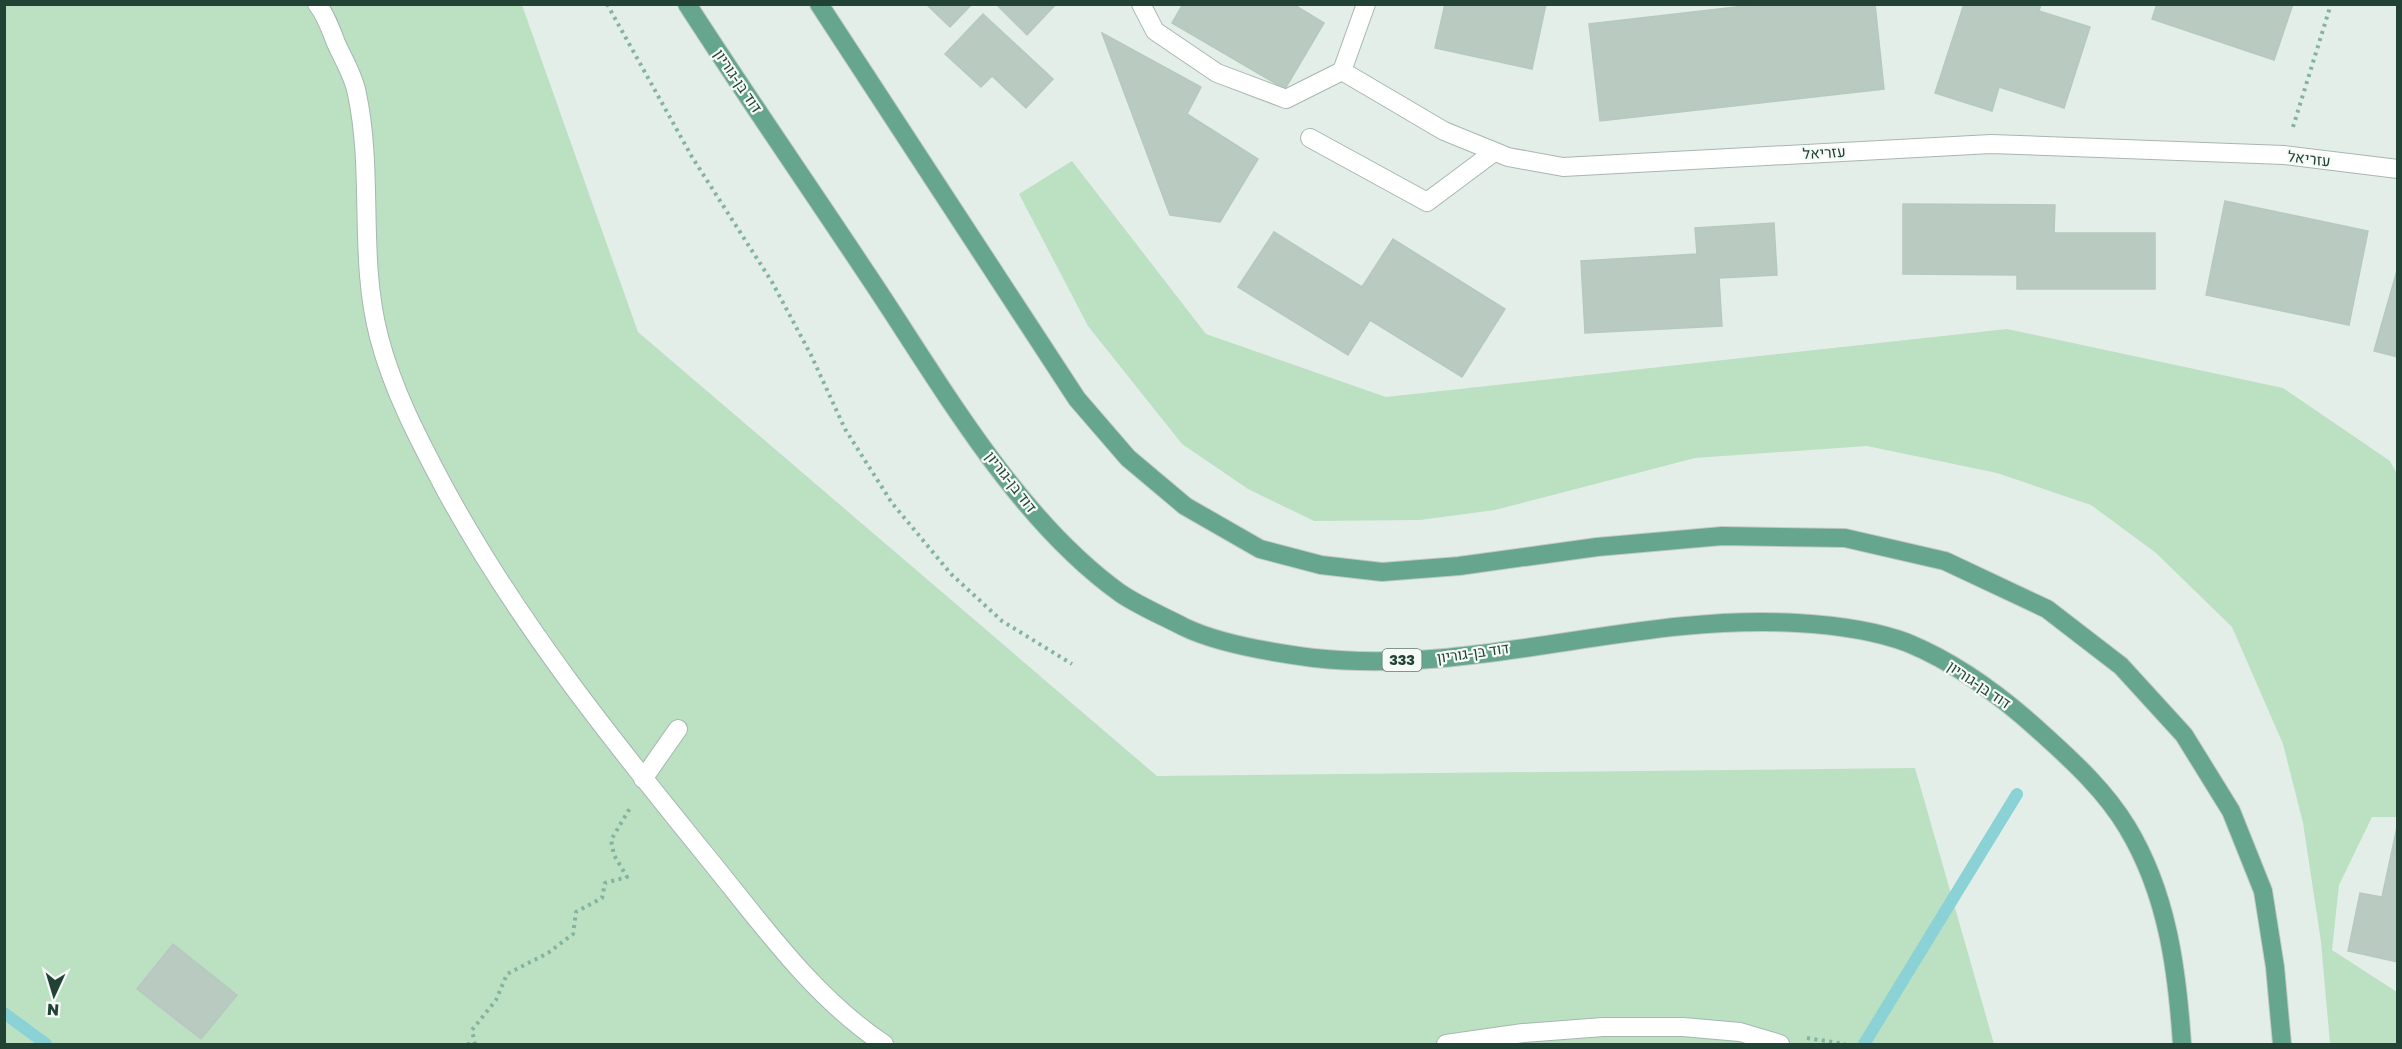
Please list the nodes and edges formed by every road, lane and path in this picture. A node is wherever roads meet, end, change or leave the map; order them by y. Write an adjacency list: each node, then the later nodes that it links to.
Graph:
1 (317, 4): 15 (street)
2 (607, 4): 13 (path)
3 (687, 4): 20 (main road, דוד בן-גוריון / 333)
4 (819, 4): 21 (main road)
5 (1141, 4): 8 (street)
6 (1366, 4): 8 (street)
7 (2331, 4): 11 (path)
8 (1342, 71): 10 (street, עזריאל)
9 (1310, 138): 10 (street)
10 (1494, 152): 11 (street, עזריאל)
11 (2284, 155): 12 (street, עזריאל)
12 (2397, 170)
13 (1072, 664)
14 (678, 729): 15 (street)
15 (648, 785): 16 (path); 17 (street)
16 (467, 1044)
17 (884, 1044)
18 (1446, 1044): 19 (street)
19 (1780, 1044)
20 (2182, 1044)
21 (2282, 1044)

